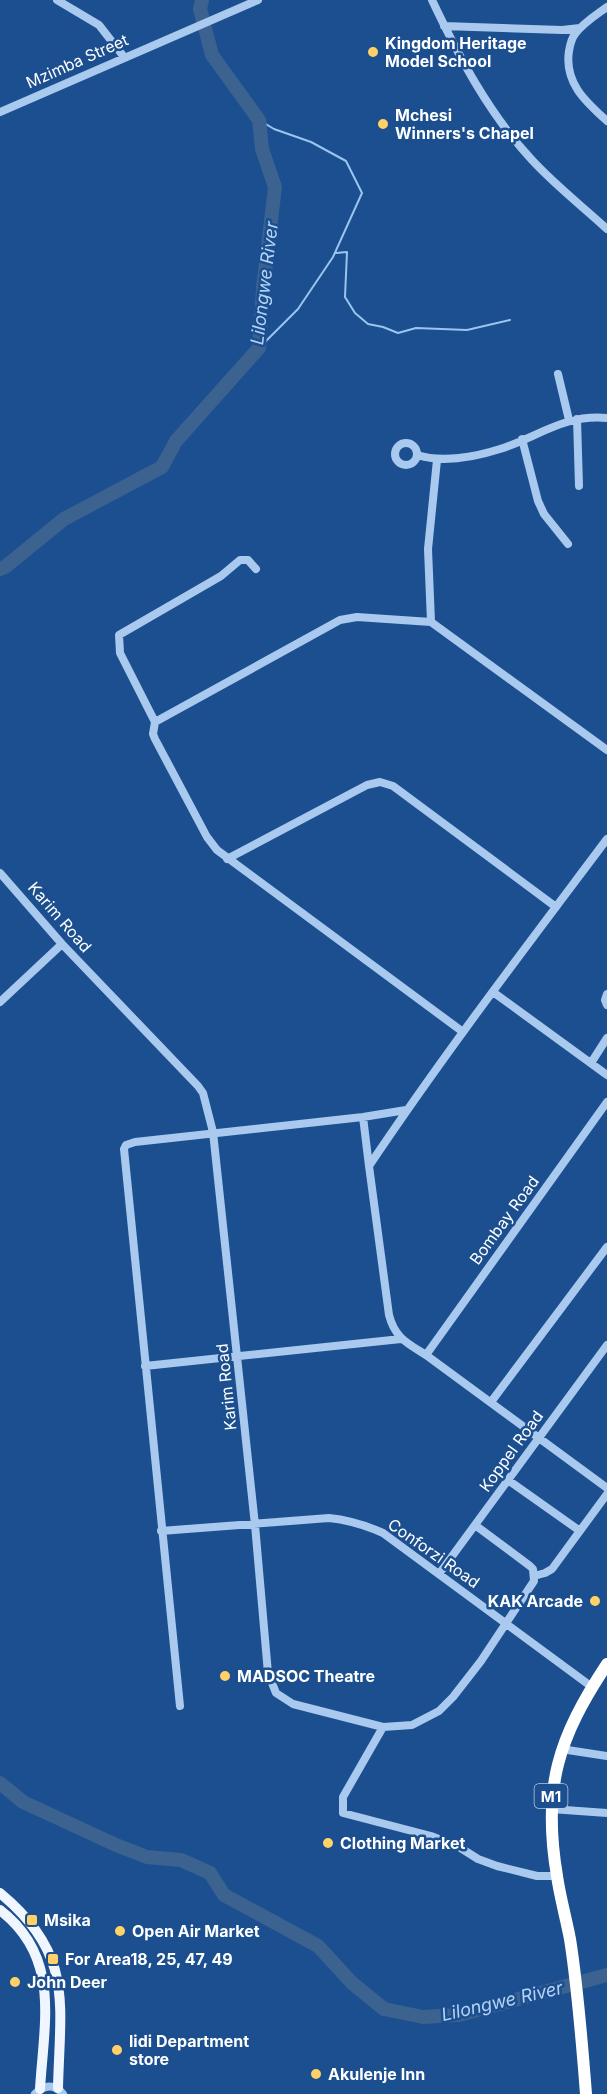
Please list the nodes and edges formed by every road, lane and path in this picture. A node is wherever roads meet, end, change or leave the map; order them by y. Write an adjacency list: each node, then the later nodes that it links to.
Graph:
1 (57, 0): 7 (street)
2 (432, 0): 5 (street)
3 (254, 2): 7 (street, Mzimba Street)
4 (607, 7): 6 (street)
5 (444, 26): 6 (street); 10 (street)
6 (580, 28): 9 (street)
7 (124, 57): 8 (street, Mzimba Street)
8 (0, 112)
9 (607, 121)
10 (607, 229)
11 (558, 374): 13 (street)
12 (607, 418): 13 (street)
13 (573, 420): 14 (street); 17 (street)
14 (522, 440): 16 (street); 18 (street)
15 (417, 455): 16 (street)
16 (437, 460): 20 (street)
17 (579, 486)
18 (568, 544)
19 (256, 569): 21 (street)
20 (431, 622): 21 (street); 22 (street)
21 (155, 723): 24 (street)
22 (607, 750)
23 (607, 839): 26 (street)
24 (227, 859): 26 (street); 32 (street)
25 (0, 873): 27 (street, Karim Road)
26 (556, 907): 28 (street)
27 (62, 944): 30 (street); 39 (street, Karim Road)
28 (493, 992): 32 (street); 34 (street)
29 (607, 994): 31 (street)
30 (0, 1002)
31 (607, 1005)
32 (463, 1032): 37 (street)
33 (607, 1038): 34 (street)
34 (591, 1063): 35 (street)
35 (607, 1075)
36 (607, 1102): 44 (street, Bombay Road)
37 (406, 1110): 38 (street); 40 (street)
38 (363, 1117): 39 (street); 40 (street)
39 (213, 1132): 45 (street, Karim Road); 46 (street)
40 (369, 1166): 42 (street)
41 (607, 1247): 47 (street)
42 (401, 1339): 44 (street); 45 (street)
43 (607, 1345): 48 (street, Koppel Road)
44 (426, 1355): 47 (street)
45 (237, 1356): 46 (street); 52 (street, Karim Road)
46 (145, 1366): 54 (street)
47 (491, 1402): 48 (street)
48 (539, 1437): 49 (street, Koppel Road); 50 (street)
49 (508, 1480): 53 (street, Koppel Road); 55 (street)
50 (607, 1488)
51 (607, 1494): 55 (street)
52 (255, 1525): 54 (street, Conforzi Road); 56 (street, Conforzi Road); 62 (street, Karim Road)
53 (475, 1525): 56 (street, Koppel Road); 57 (street)
54 (161, 1531): 61 (street)
55 (580, 1531): 57 (street)
56 (439, 1574): 58 (street, Conforzi Road)
57 (534, 1576): 58 (street, Karim Road)
58 (506, 1622): 60 (street, Conforzi Road); 62 (street, Karim Road)
59 (607, 1665): 60 (highway, M1)
60 (592, 1687): 63 (highway, M1)
61 (180, 1706)
62 (383, 1727): 67 (street)
63 (561, 1749): 64 (street); 65 (highway, M1)
64 (607, 1756)
65 (551, 1809): 66 (street); 67 (highway, M1)
66 (607, 1813)
67 (557, 1876): 72 (highway, M1)
68 (0, 1893): 70 (main road)
69 (0, 1910): 71 (main road)
70 (60, 2091): 71 (street)
71 (38, 2092)
72 (586, 2094)

